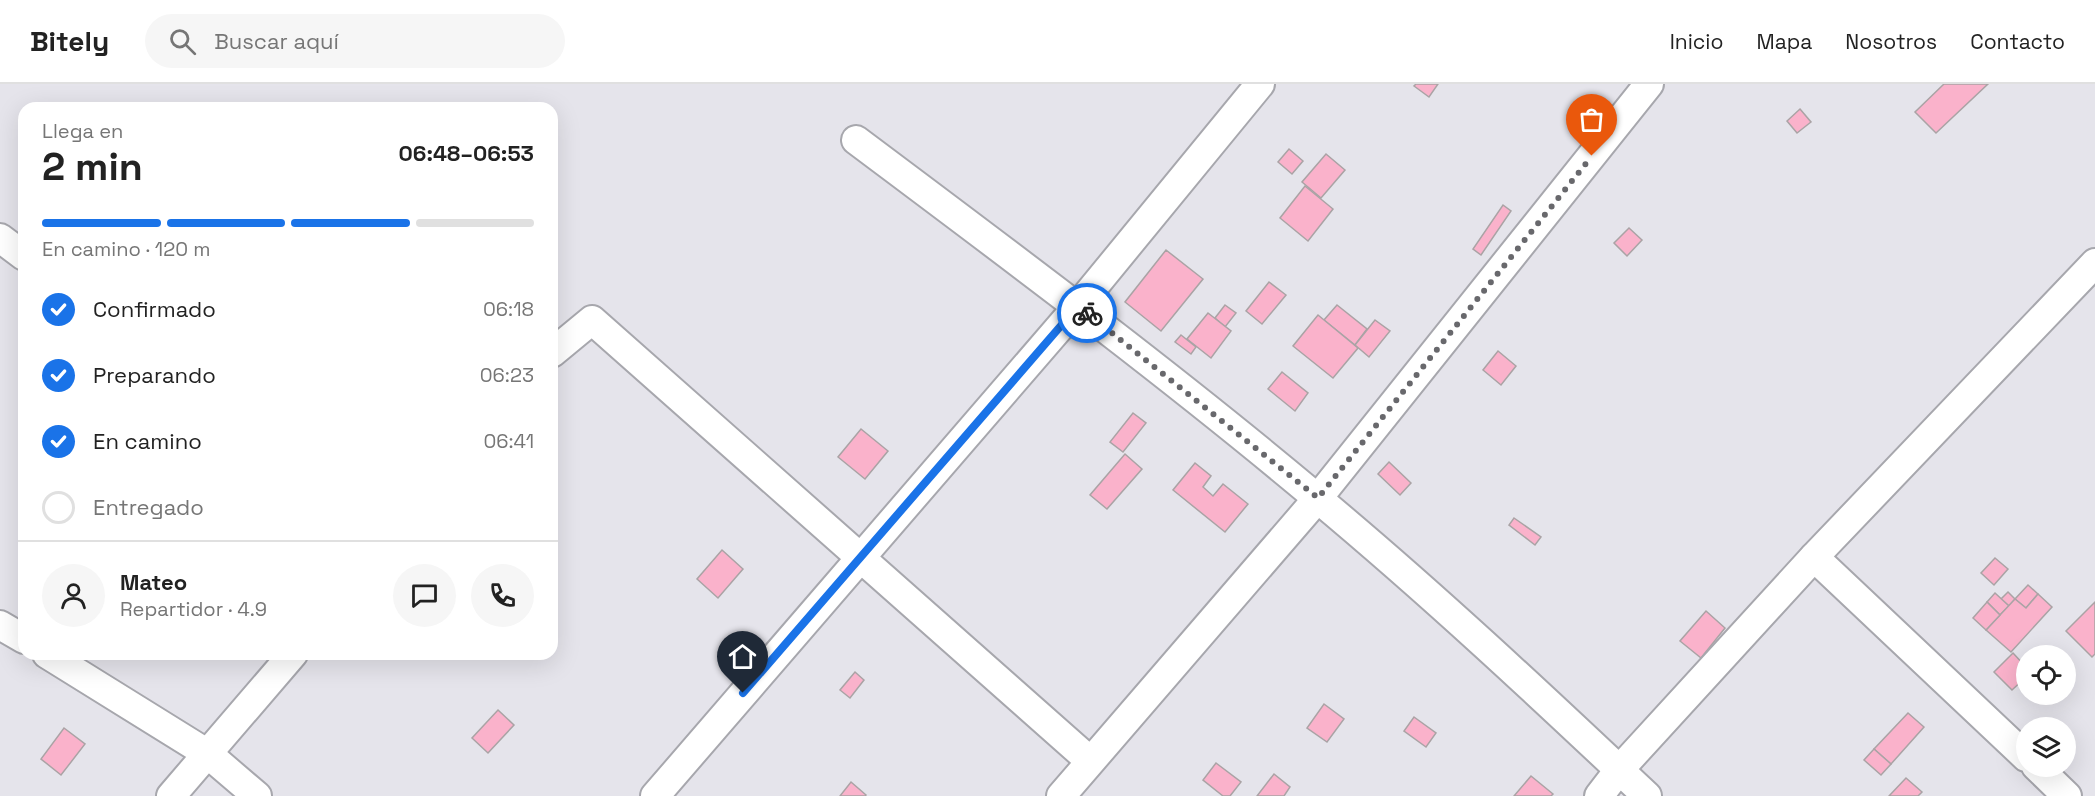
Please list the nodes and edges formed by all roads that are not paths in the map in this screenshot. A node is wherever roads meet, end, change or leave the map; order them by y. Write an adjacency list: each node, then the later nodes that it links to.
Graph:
1 (1260, 84): 7 (street)
2 (1649, 84): 9 (street)
3 (856, 140): 7 (street)
4 (0, 238): 5 (street)
5 (18, 252)
6 (2095, 263): 11 (street)
7 (1078, 306): 9 (street); 10 (street)
8 (558, 348): 10 (street)
9 (1318, 498): 18 (street); 19 (street)
10 (860, 556): 18 (street); 23 (street)
11 (1814, 557): 16 (street); 19 (street)
12 (0, 625): 13 (street)
13 (18, 636)
14 (57, 660): 17 (street)
15 (288, 660): 17 (street)
16 (2016, 748)
17 (208, 754): 21 (street); 22 (street)
18 (1089, 760): 24 (street)
19 (1619, 770): 25 (street); 26 (street)
20 (2047, 777): 27 (street)
21 (171, 796)
22 (257, 796)
23 (655, 796)
24 (1061, 796)
25 (1599, 796)
26 (1647, 796)
27 (2067, 796)

